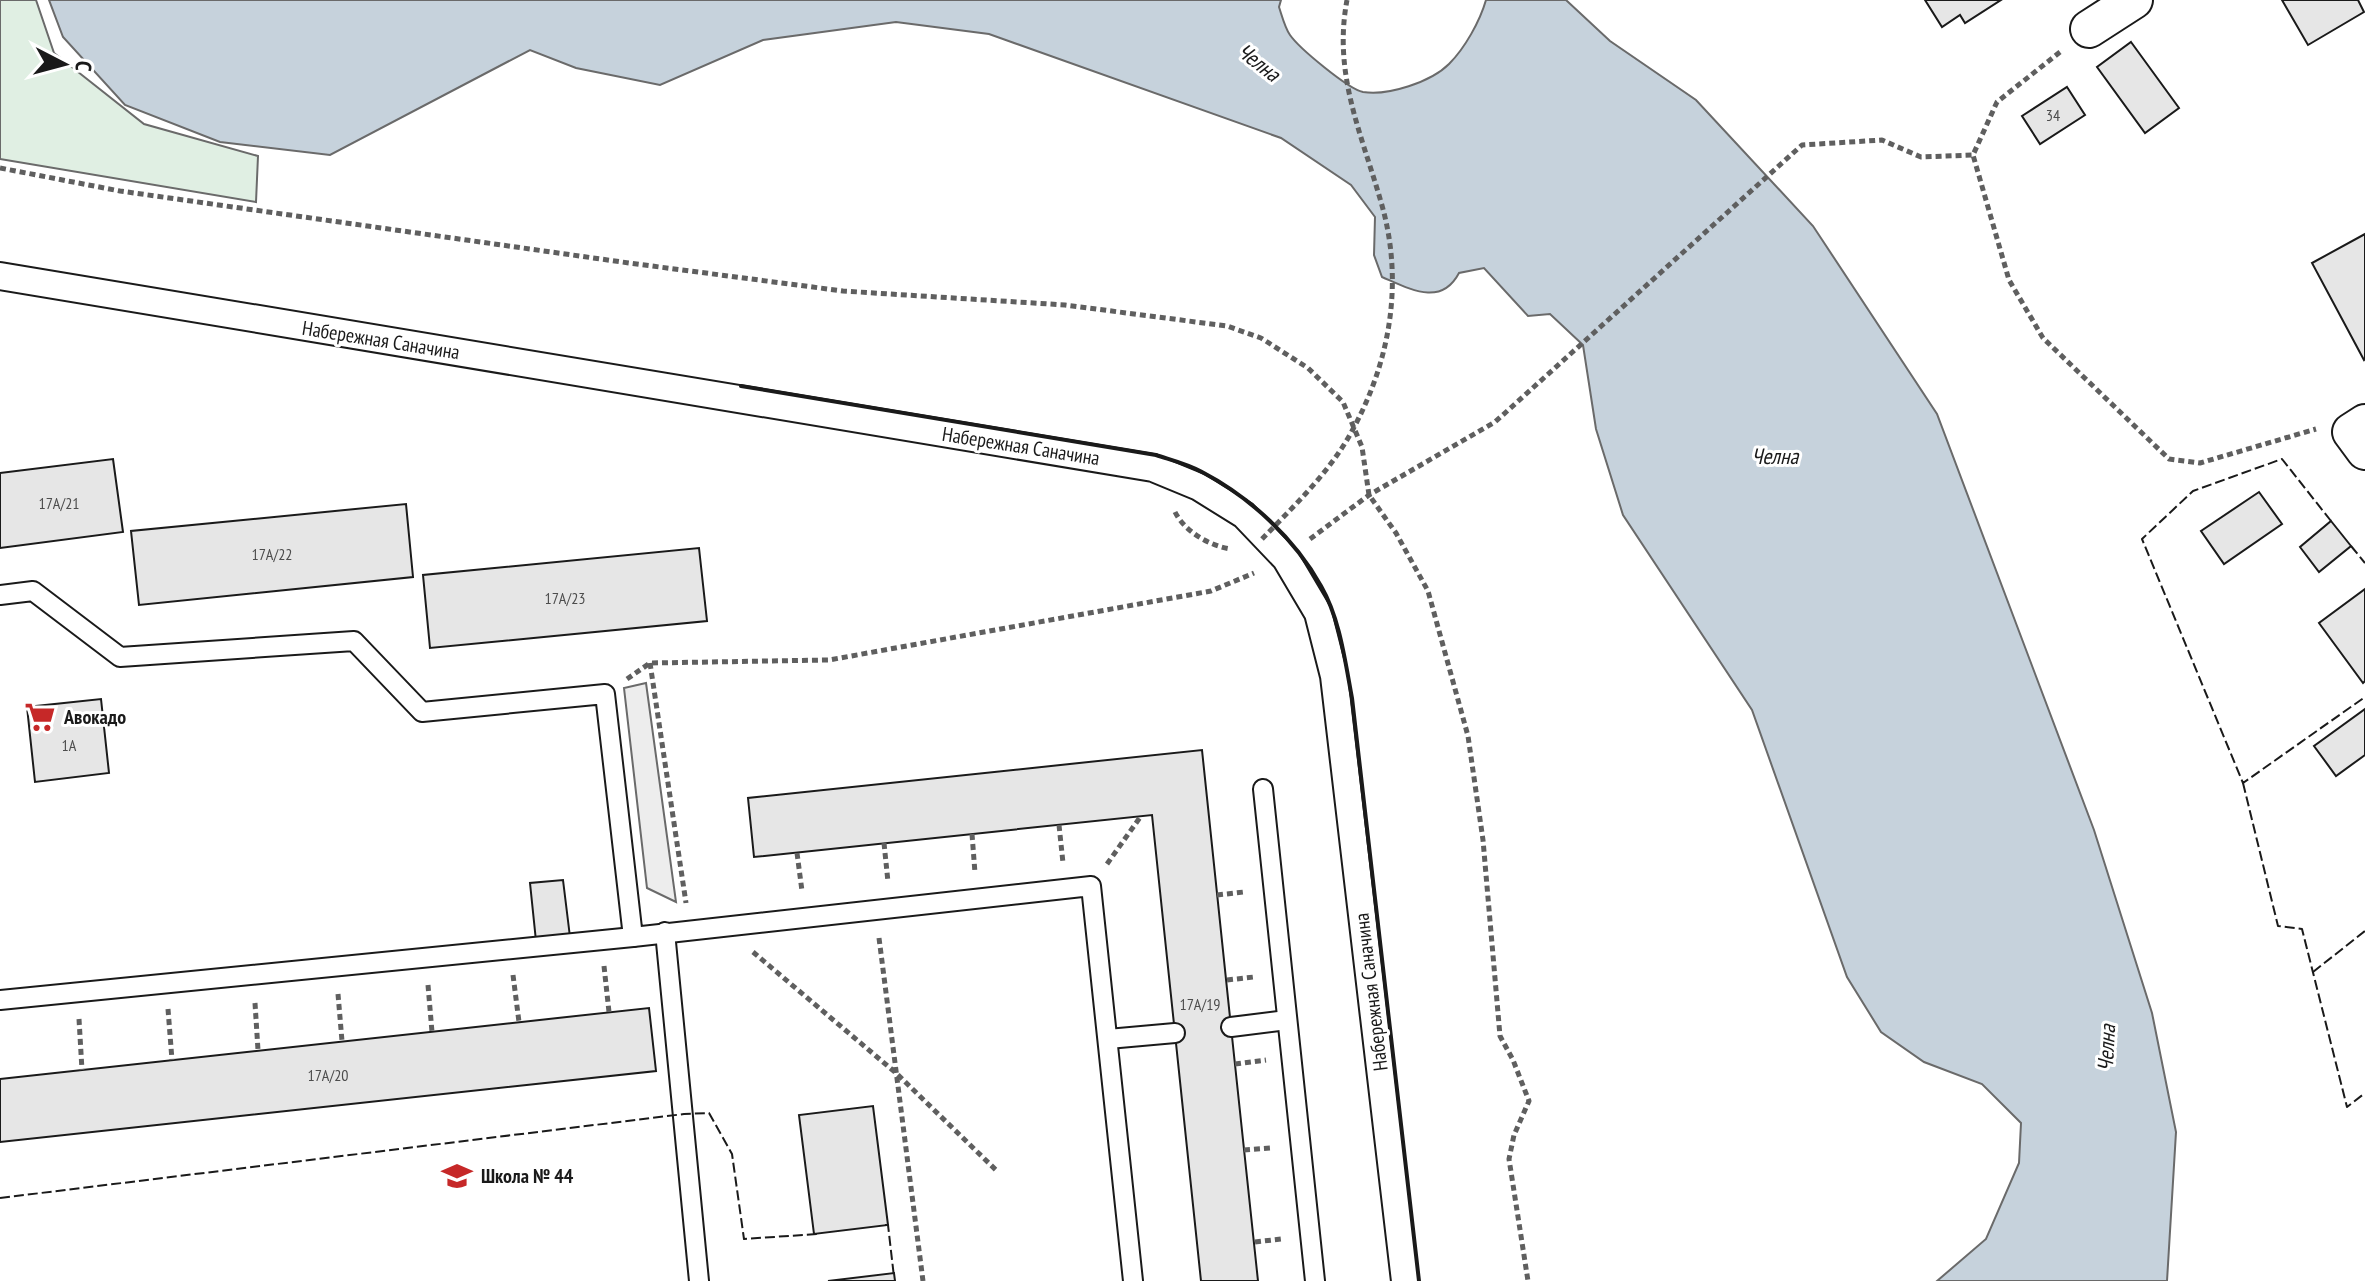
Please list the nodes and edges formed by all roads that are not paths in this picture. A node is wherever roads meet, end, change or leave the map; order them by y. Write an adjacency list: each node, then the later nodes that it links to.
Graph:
1 (2134, 0): 2 (street)
2 (2089, 29)
3 (0, 276): 16 (street, Набережная Саначина)
4 (0, 595): 7 (lane)
5 (1263, 789): 9 (lane)
6 (665, 932): 7 (lane); 12 (lane); 13 (lane)
7 (633, 937): 8 (lane)
8 (0, 1000)
9 (1287, 1020): 10 (lane); 15 (lane)
10 (1231, 1027)
11 (1175, 1033): 12 (lane)
12 (1108, 1039): 14 (lane)
13 (699, 1281)
14 (1133, 1281)
15 (1315, 1281)
16 (1405, 1281)

